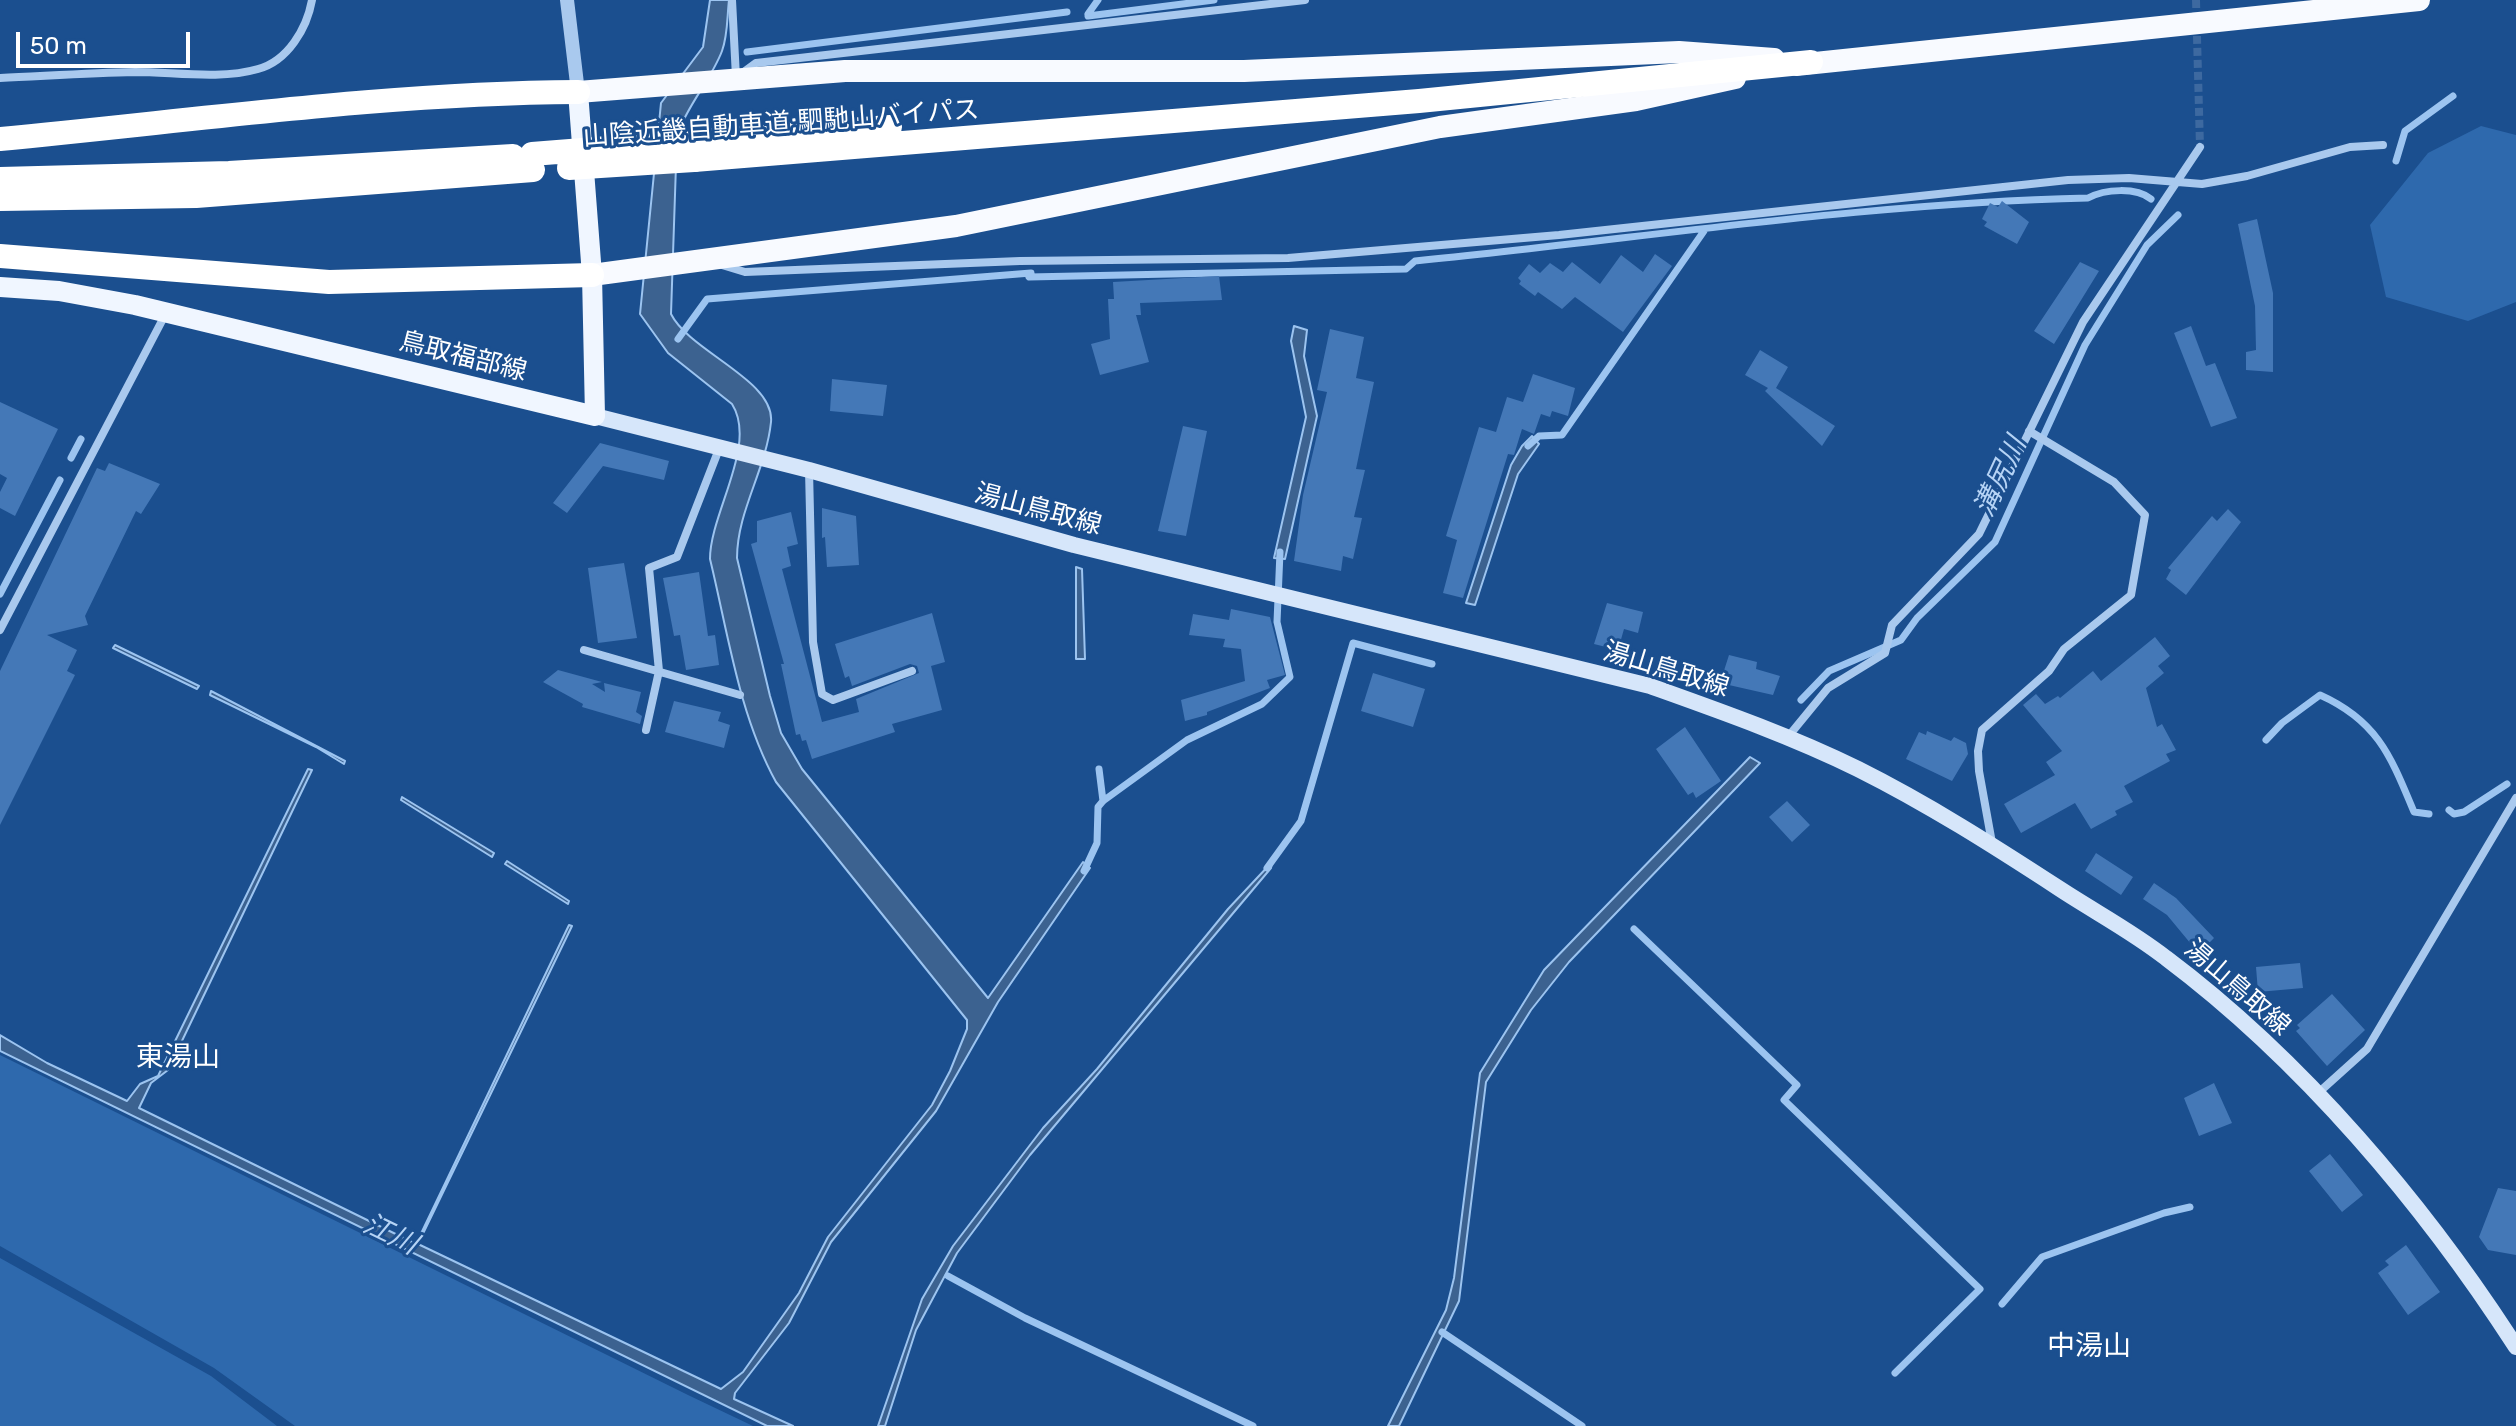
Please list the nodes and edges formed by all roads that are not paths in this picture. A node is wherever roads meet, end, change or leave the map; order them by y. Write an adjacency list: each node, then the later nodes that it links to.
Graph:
1 (312, 0): 7 (street)
2 (567, 0): 9 (street)
3 (732, 0): 8 (street)
4 (1305, 0): 8 (street)
5 (2419, 0): 6 (highway)
6 (1811, 62): 8 (highway); 13 (highway, 山陰近畿自動車道;駟馳山バイパス, bridge); 18 (highway)
7 (0, 78)
8 (736, 78): 9 (highway)
9 (578, 92): 10 (highway); 19 (main road)
10 (0, 139)
11 (2383, 145): 15 (street)
12 (2200, 147): 15 (street)
13 (532, 162): 14 (highway, 山陰近畿自動車道;駟馳山バイパス); 16 (highway, 山陰近畿自動車道;駟馳山バイパス)
14 (0, 179)
15 (2176, 182): 18 (street); 23 (street)
16 (0, 199)
17 (0, 256): 19 (highway)
18 (709, 262): 19 (highway)
19 (592, 275): 22 (main road)
20 (0, 287): 21 (main road, 鳥取福部線)
21 (166, 312): 22 (main road, 鳥取福部線); 26 (street)
22 (595, 416): 24 (main road, 湯山鳥取線)
23 (2029, 431): 32 (street); 34 (street)
24 (719, 449): 25 (main road, 湯山鳥取線); 28 (street)
25 (809, 470): 29 (street); 32 (main road, 湯山鳥取線)
26 (0, 630)
27 (584, 650): 28 (street)
28 (659, 671): 30 (street); 31 (street)
29 (912, 671)
30 (740, 695)
31 (646, 730)
32 (1787, 738): 34 (main road, 湯山鳥取線)
33 (2516, 798): 35 (street)
34 (1992, 843): 35 (main road, 湯山鳥取線)
35 (2317, 1095): 36 (main road, 湯山鳥取線)
36 (2516, 1347)

